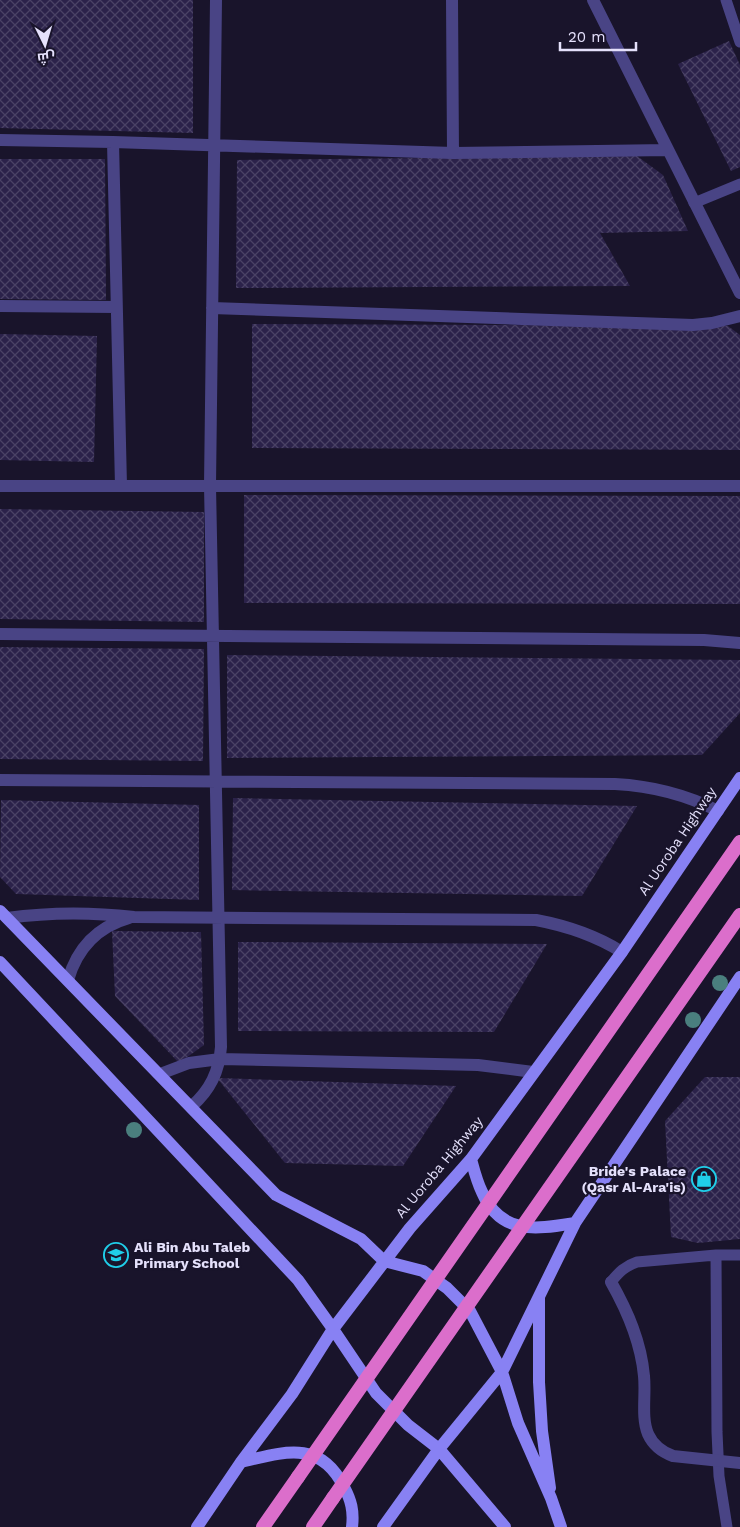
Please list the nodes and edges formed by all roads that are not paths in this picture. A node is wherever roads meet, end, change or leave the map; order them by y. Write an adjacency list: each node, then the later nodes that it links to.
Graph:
1 (216, 0): 8 (street)
2 (452, 0): 10 (street)
3 (593, 0): 9 (street)
4 (726, 0): 5 (lane)
5 (740, 42)
6 (0, 140): 7 (street)
7 (113, 142): 8 (street); 15 (street)
8 (214, 145): 10 (street); 16 (street)
9 (668, 150): 10 (street); 12 (street)
10 (453, 153)
11 (740, 184): 12 (lane)
12 (694, 202): 13 (street)
13 (740, 293)
14 (0, 306): 15 (street)
15 (116, 307): 19 (street)
16 (212, 308): 17 (street); 20 (street)
17 (740, 316)
18 (0, 486): 19 (street)
19 (121, 486): 20 (street)
20 (210, 486): 21 (street); 23 (street)
21 (740, 486)
22 (0, 634): 23 (street)
23 (213, 636): 24 (street); 27 (street)
24 (740, 642)
25 (740, 778): 28 (main road, Al Uoroba Highway)
26 (0, 780): 27 (street)
27 (216, 782): 28 (street); 33 (street)
28 (718, 811): 34 (main road, Al Uoroba Highway)
29 (740, 842): 57 (highway, bridge)
30 (4, 914): 32 (street); 37 (main road)
31 (740, 914): 58 (highway, bridge)
32 (134, 917): 33 (street); 37 (street)
33 (219, 917): 34 (street); 38 (street)
34 (622, 952): 39 (main road, Al Uoroba Highway)
35 (0, 962): 49 (main road)
36 (740, 977): 43 (main road)
37 (68, 980): 40 (main road)
38 (220, 1059): 39 (street); 40 (street); 41 (street)
39 (533, 1072): 42 (main road, Al Uoroba Highway)
40 (160, 1074): 41 (main road)
41 (192, 1106): 46 (main road)
42 (471, 1159): 43 (main road); 46 (main road, Al Uoroba Highway)
43 (575, 1223): 48 (main road)
44 (740, 1255): 45 (lane)
45 (716, 1256): 47 (lane); 52 (lane)
46 (384, 1261): 49 (main road, Al Uoroba Highway); 50 (main road)
47 (611, 1282): 52 (street)
48 (539, 1294): 50 (main road); 55 (main road)
49 (333, 1329): 51 (main road); 53 (main road, Al Uoroba Highway)
50 (502, 1372): 51 (main road); 55 (main road)
51 (439, 1449): 60 (main road); 61 (main road)
52 (718, 1461): 54 (street); 63 (lane)
53 (241, 1462): 56 (main road, Al Uoroba Highway); 59 (main road)
54 (740, 1463)
55 (551, 1498): 62 (main road)
56 (197, 1527)
57 (263, 1527)
58 (313, 1527)
59 (352, 1527)
60 (382, 1527)
61 (504, 1527)
62 (561, 1527)
63 (727, 1527)

